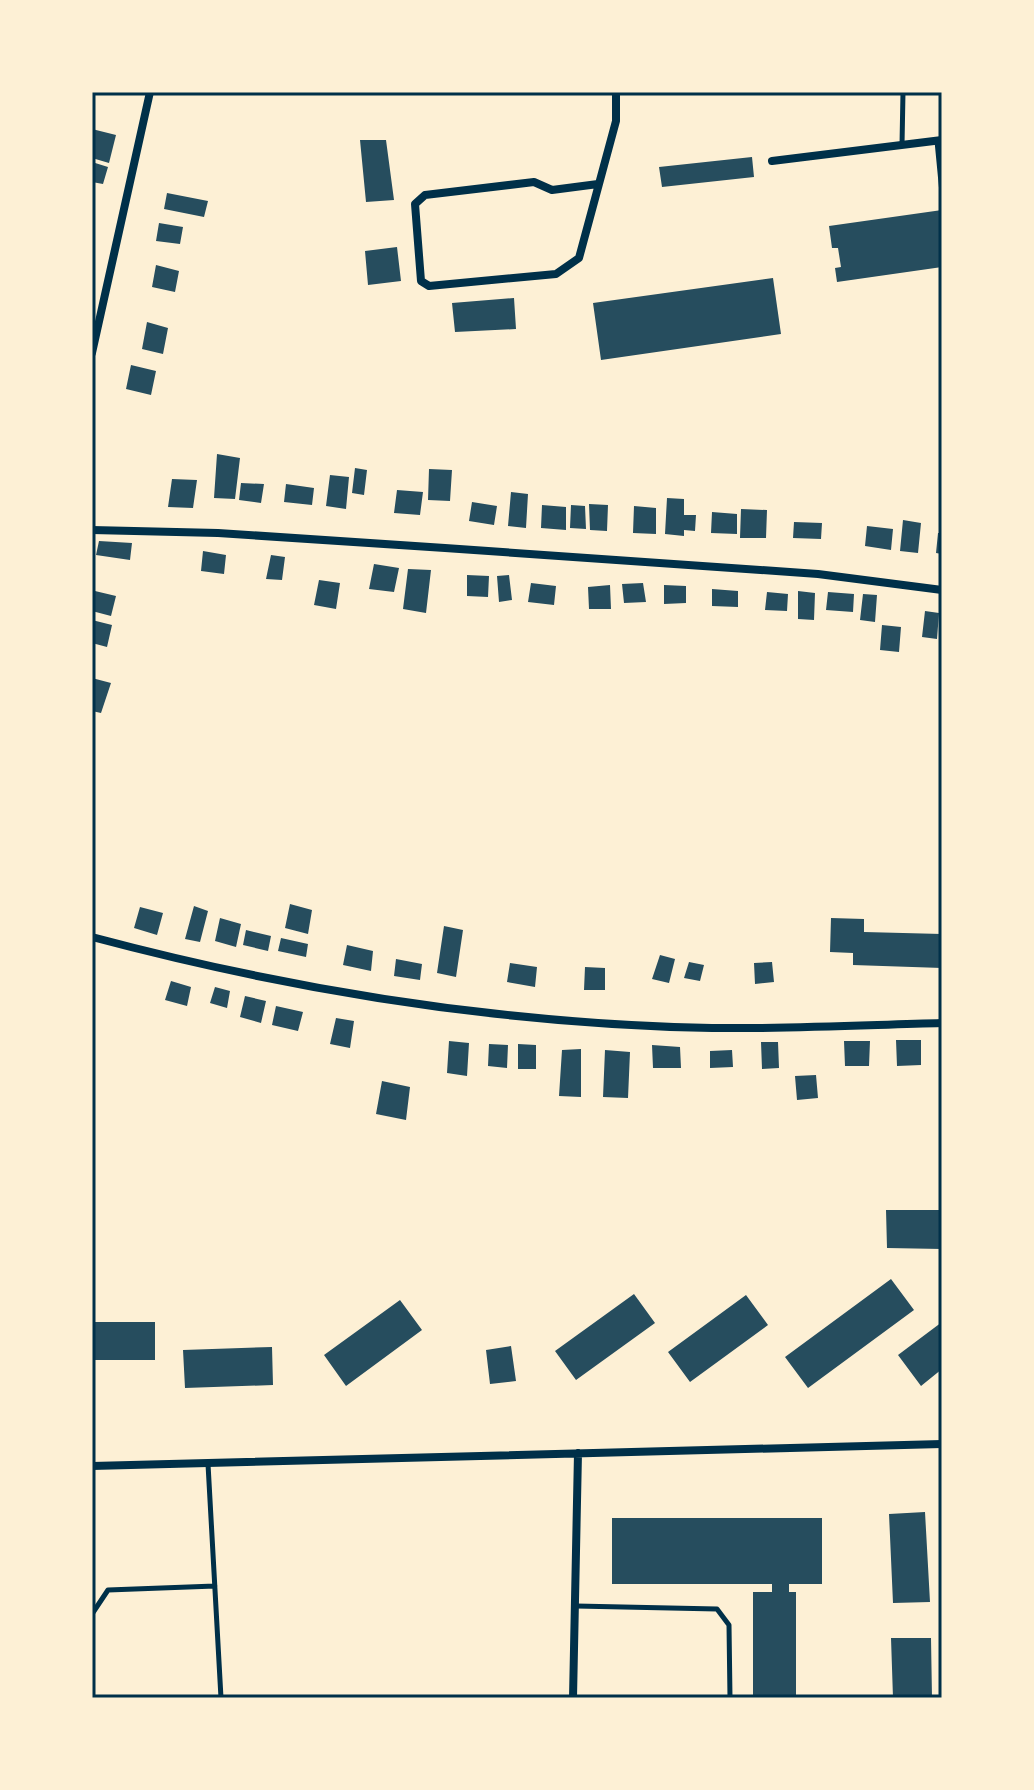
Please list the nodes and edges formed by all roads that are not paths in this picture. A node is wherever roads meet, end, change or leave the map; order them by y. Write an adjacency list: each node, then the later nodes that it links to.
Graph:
1 (150, 92): 9 (street)
2 (616, 92): 7 (street)
3 (903, 92): 5 (lane)
4 (940, 140): 5 (street); 8 (lane)
5 (902, 145): 6 (street)
6 (772, 161)
7 (598, 184): 7 (street)
8 (942, 193)
9 (92, 353)
10 (92, 530): 11 (street)
11 (942, 590)
12 (92, 937): 13 (street)
13 (942, 1023)
14 (942, 1444): 15 (street)
15 (578, 1453): 16 (street); 19 (street)
16 (208, 1463): 17 (street); 18 (lane)
17 (92, 1466)
18 (215, 1586): 20 (lane); 21 (lane)
19 (575, 1606): 22 (street); 23 (lane)
20 (92, 1614)
21 (221, 1698)
22 (573, 1698)
23 (730, 1698)

